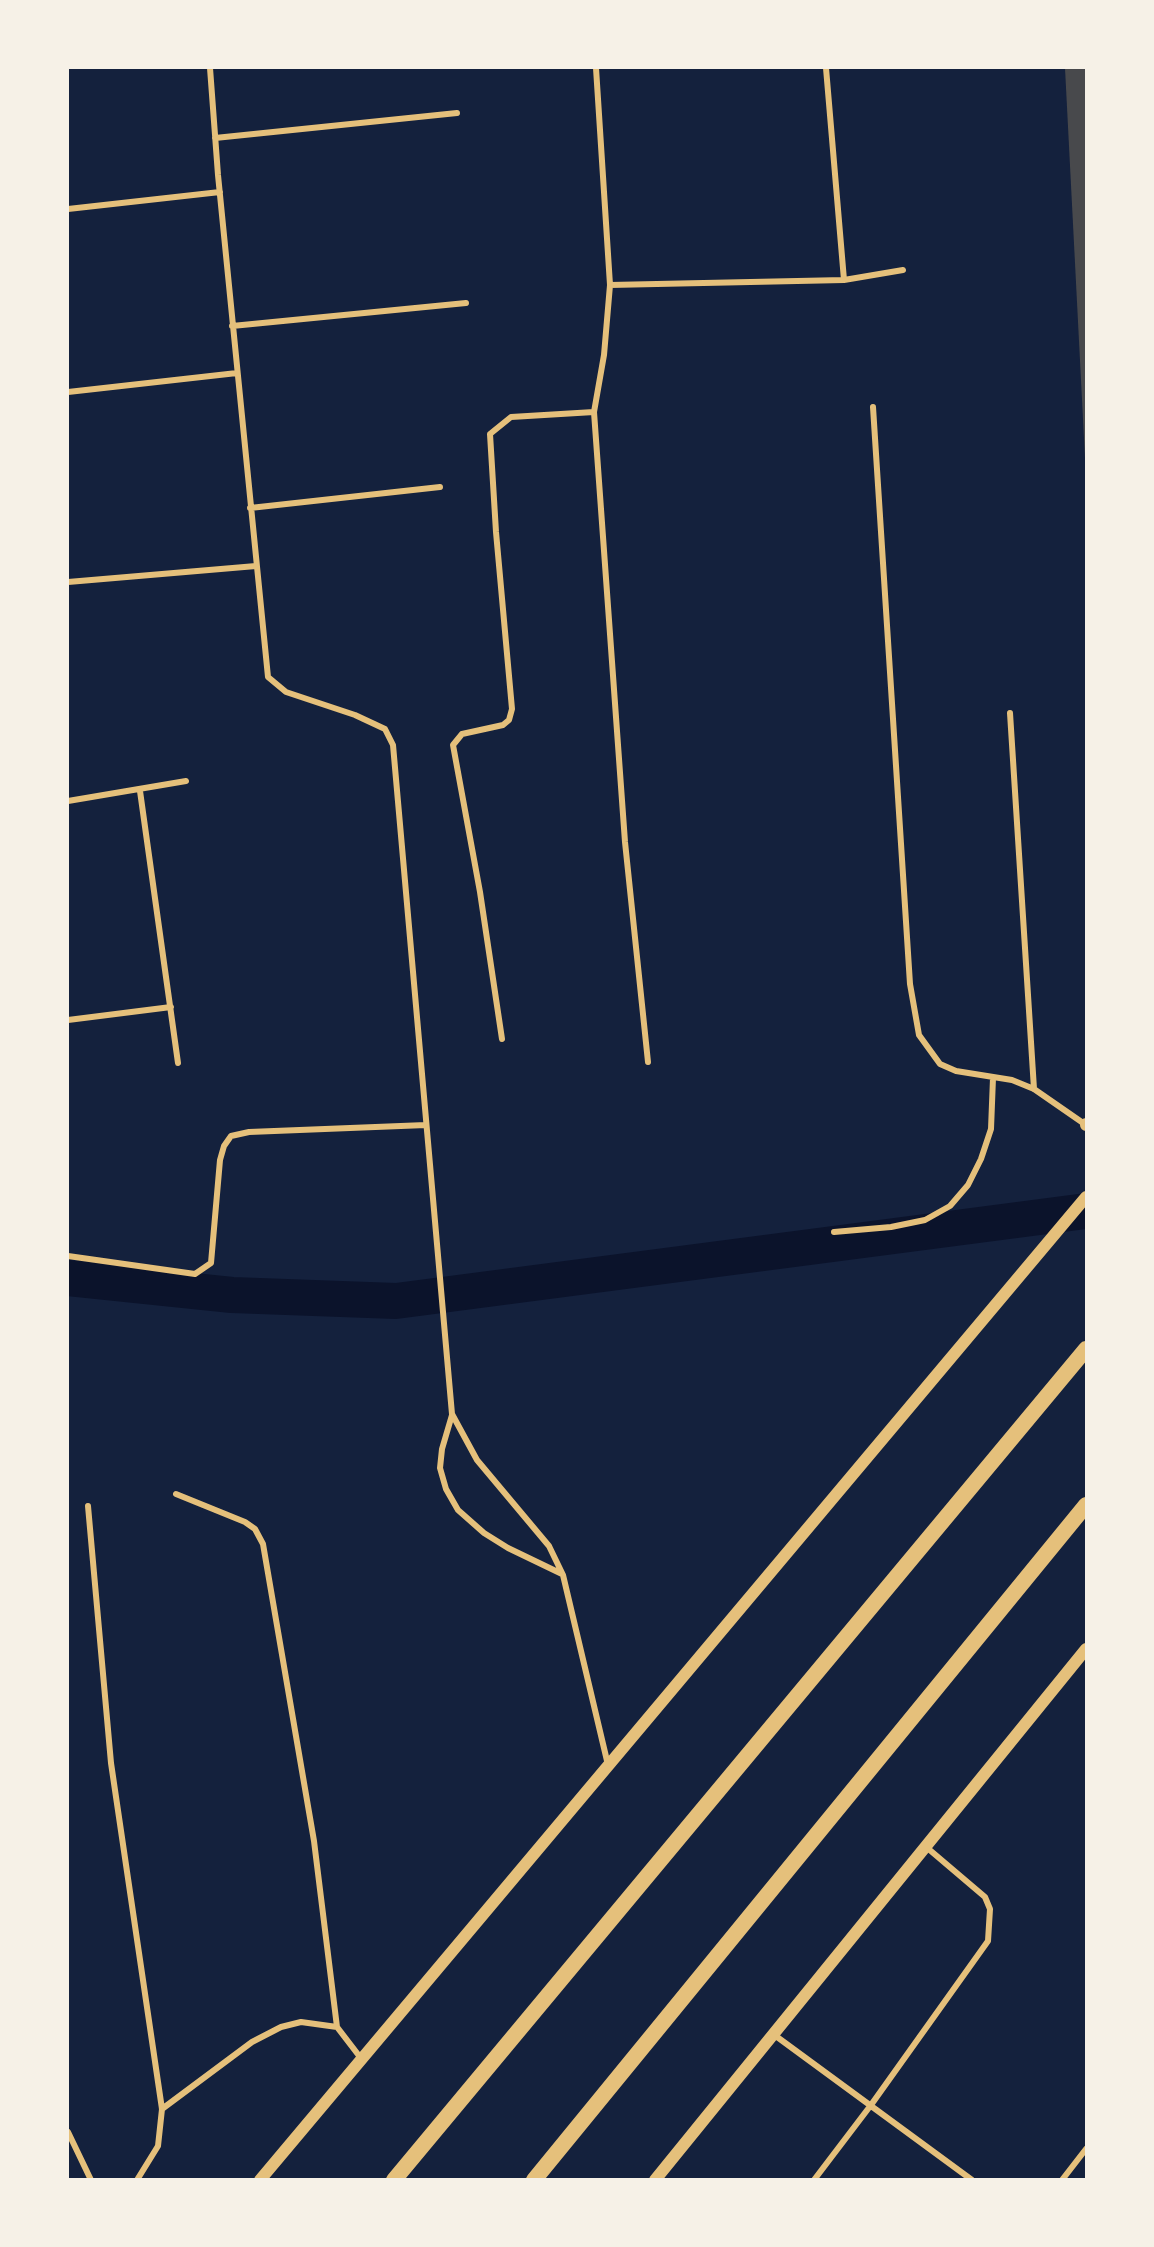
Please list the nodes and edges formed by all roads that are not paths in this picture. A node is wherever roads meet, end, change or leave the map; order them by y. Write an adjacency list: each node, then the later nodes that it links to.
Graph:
1 (210, 68): 5 (street)
2 (596, 68): 10 (street)
3 (826, 68): 9 (street)
4 (457, 113): 5 (street)
5 (215, 138): 6 (street)
6 (220, 192): 7 (street); 12 (street)
7 (68, 209)
8 (903, 270): 9 (street)
9 (844, 280): 10 (street)
10 (610, 285): 16 (street)
11 (466, 303): 12 (street)
12 (232, 326): 13 (street)
13 (237, 373): 14 (street); 18 (street)
14 (68, 392)
15 (873, 407): 30 (street)
16 (594, 412): 27 (street); 28 (street)
17 (440, 488): 18 (street)
18 (250, 508): 19 (street)
19 (256, 566): 20 (street); 33 (street)
20 (68, 582)
21 (1010, 712): 31 (street)
22 (186, 781): 23 (street)
23 (140, 790): 24 (street); 25 (street)
24 (68, 801)
25 (171, 1008): 26 (street); 29 (street)
26 (68, 1020)
27 (502, 1039)
28 (648, 1062)
29 (178, 1063)
30 (993, 1078): 31 (street); 35 (street)
31 (1034, 1089): 32 (street)
32 (1086, 1124)
33 (426, 1125): 36 (street); 38 (street)
34 (1086, 1197): 44 (main road)
35 (834, 1232)
36 (68, 1256)
37 (1086, 1350): 56 (highway)
38 (452, 1414): 42 (street); 42 (street)
39 (176, 1494): 46 (street)
40 (1086, 1505): 57 (highway)
41 (88, 1506): 50 (street)
42 (562, 1575): 44 (street)
43 (1086, 1648): 45 (main road)
44 (608, 1766): 48 (main road)
45 (925, 1845): 47 (main road); 49 (street)
46 (337, 2027): 48 (street); 50 (street)
47 (772, 2034): 49 (street); 58 (main road)
48 (360, 2057): 55 (main road)
49 (871, 2105): 59 (street); 60 (street)
50 (162, 2109): 54 (street)
51 (68, 2132): 53 (street)
52 (1086, 2149): 61 (street)
53 (91, 2180)
54 (137, 2180)
55 (260, 2180)
56 (394, 2180)
57 (534, 2180)
58 (655, 2180)
59 (814, 2180)
60 (972, 2180)
61 (1062, 2180)

